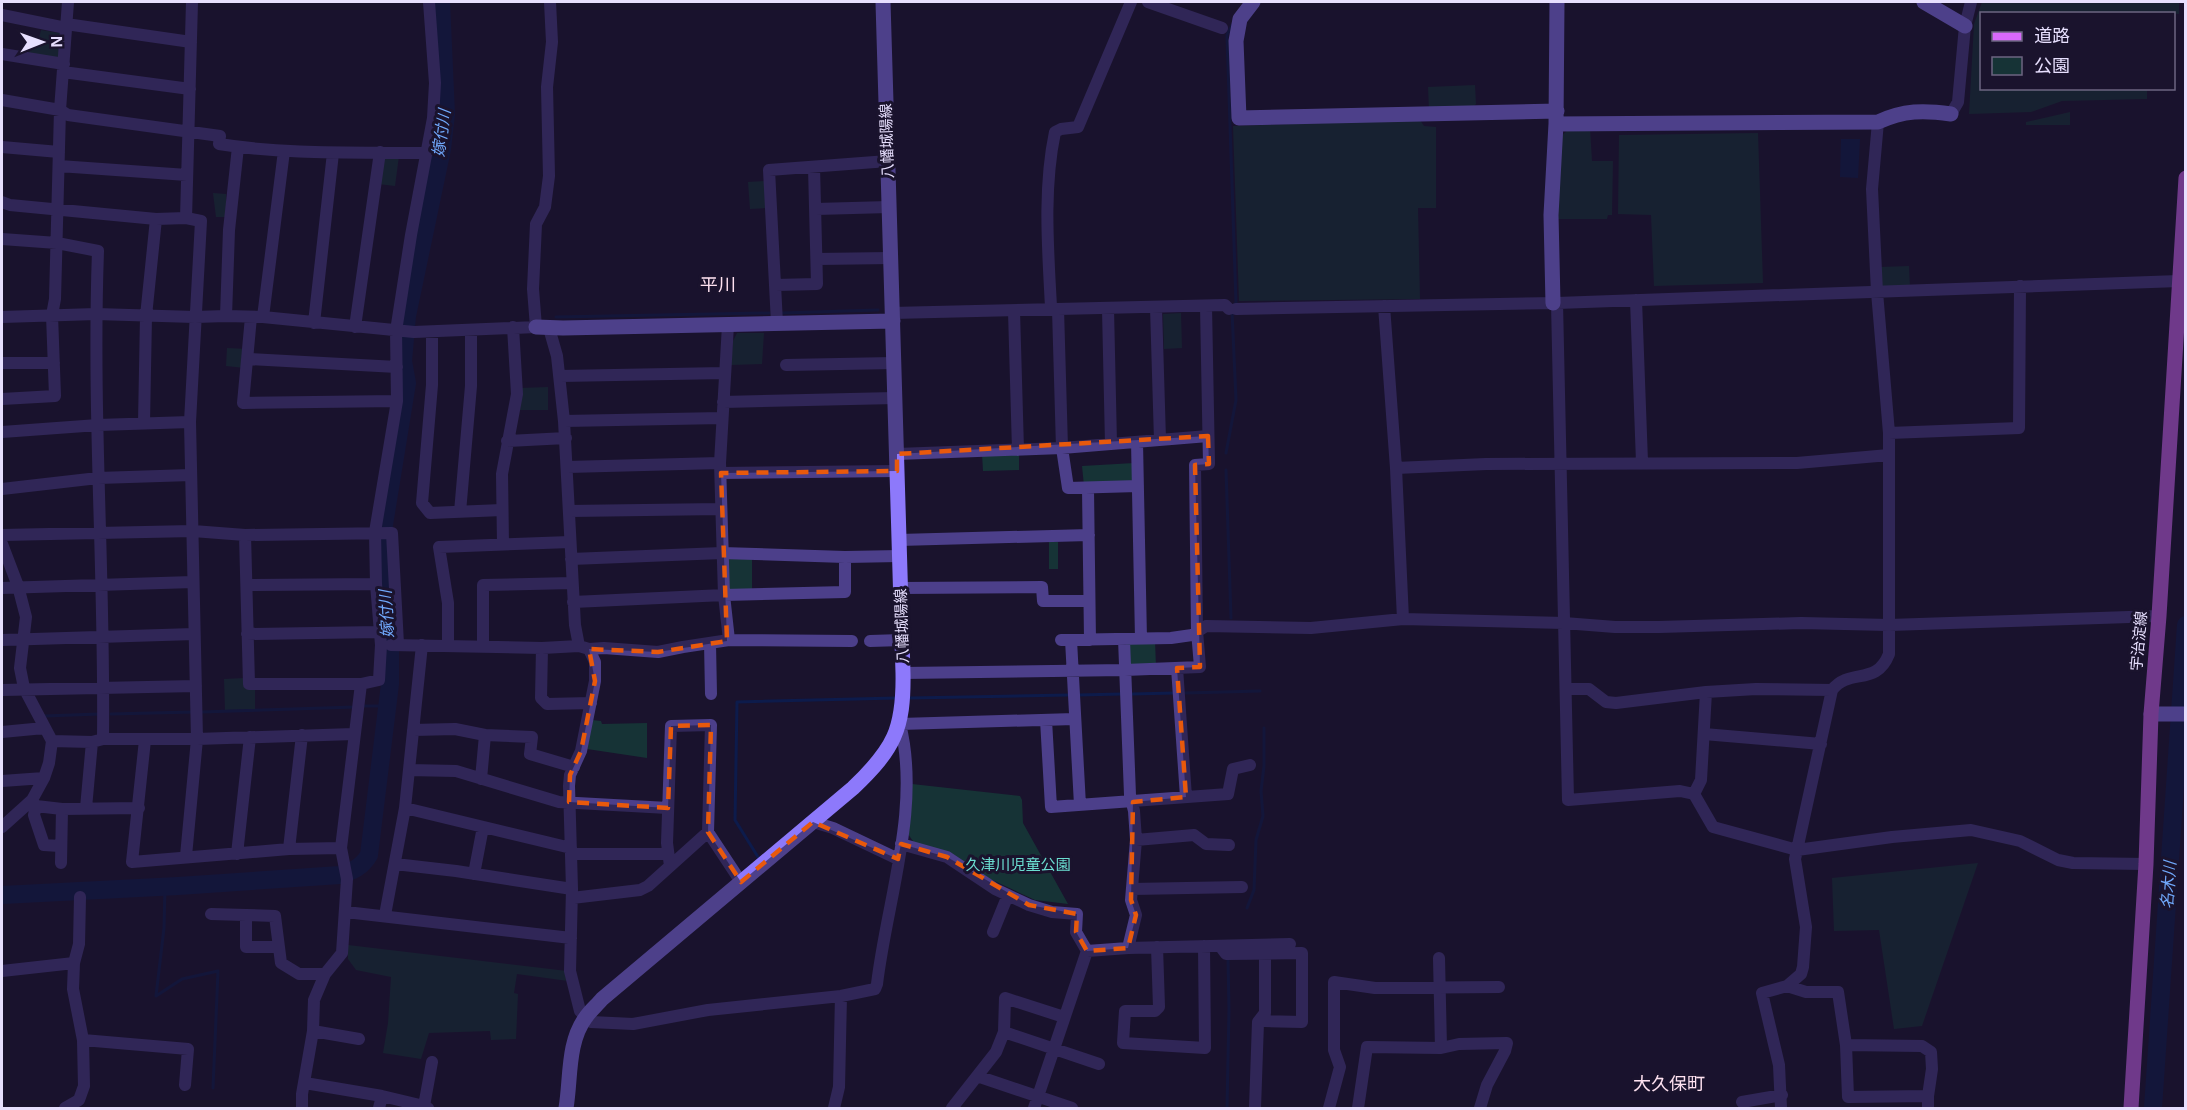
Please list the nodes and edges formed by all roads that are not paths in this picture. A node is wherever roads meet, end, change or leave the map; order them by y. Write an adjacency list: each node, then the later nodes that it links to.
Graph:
1 (68, 2): 13 (street)
2 (192, 2): 16 (street)
3 (429, 2): 32 (street)
4 (550, 2): 73 (street)
5 (883, 2): 33 (street, 八幡城陽線)
6 (1131, 2): 57 (street)
7 (1148, 2): 15 (street)
8 (1253, 2): 23 (street)
9 (1557, 2): 23 (street)
10 (1923, 2): 14 (street)
11 (1971, 2): 14 (street)
12 (2, 15): 13 (street)
13 (66, 26): 16 (street); 18 (street)
14 (1965, 26): 22 (street)
15 (1222, 28)
16 (191, 42): 19 (street)
17 (2, 54): 18 (street)
18 (63, 68): 19 (street); 21 (street)
19 (190, 89): 25 (street)
20 (2, 100): 21 (street)
21 (60, 110): 25 (street); 29 (street)
22 (1951, 114): 24 (street)
23 (1557, 117): 24 (street); 53 (street)
24 (1878, 122): 51 (street)
25 (187, 131): 27 (street); 36 (street)
26 (2, 147): 29 (street)
27 (238, 147): 28 (street); 64 (street)
28 (284, 151): 31 (street); 66 (street)
29 (59, 152): 34 (street)
30 (380, 152): 31 (street); 32 (street); 71 (street)
31 (333, 153): 68 (street)
32 (427, 153): 75 (street)
33 (888, 161): 35 (street); 39 (street, 八幡城陽線)
34 (59, 166): 36 (street); 40 (street)
35 (814, 167): 41 (street); 49 (street)
36 (187, 175): 43 (street)
37 (2186, 178): 48 (main road, 宇治淀線)
38 (2, 202): 40 (street)
39 (889, 207): 41 (street); 46 (street, 八幡城陽線)
40 (58, 208): 42 (street); 45 (street)
41 (816, 209): 47 (street)
42 (156, 219): 43 (street); 63 (street)
43 (186, 219): 65 (street)
44 (2, 239): 45 (street)
45 (57, 243): 60 (street); 61 (street)
46 (891, 258): 47 (street); 67 (street, 八幡城陽線)
47 (817, 259): 49 (street)
48 (2179, 281): 50 (street); 145 (main road, 宇治淀線)
49 (775, 285): 69 (street)
50 (2020, 286): 51 (street); 95 (street)
51 (1877, 292): 52 (street); 95 (street)
52 (1636, 300): 53 (street); 106 (street)
53 (1555, 303): 55 (street); 107 (street)
54 (1206, 306): 55 (street); 56 (street); 96 (street)
55 (1384, 306): 110 (street)
56 (1156, 307): 58 (street); 98 (street)
57 (1054, 308): 58 (street); 59 (street); 102 (street)
58 (1108, 309): 101 (street)
59 (1014, 311): 67 (street); 103 (street)
60 (96, 314): 61 (street); 63 (street); 93 (street)
61 (52, 315): 62 (street); 79 (street)
62 (2, 316)
63 (146, 316): 65 (street); 92 (street)
64 (226, 316): 65 (street); 66 (street)
65 (195, 317): 91 (street)
66 (257, 317): 68 (street); 77 (street)
67 (893, 317): 69 (street); 80 (street, 八幡城陽線)
68 (314, 323): 71 (street)
69 (777, 323): 70 (street)
70 (728, 325): 73 (street); 83 (street)
71 (355, 327): 75 (street)
72 (513, 327): 73 (street); 74 (street); 99 (street)
73 (542, 327): 84 (street)
74 (471, 330): 76 (street); 120 (street)
75 (398, 331): 76 (street); 82 (street)
76 (432, 332): 120 (street)
77 (249, 359): 82 (street); 87 (street)
78 (2, 363): 79 (street)
79 (54, 363): 86 (street)
80 (894, 363): 81 (street); 85 (street, 八幡城陽線)
81 (786, 365)
82 (397, 367): 87 (street)
83 (725, 373): 84 (street); 88 (street)
84 (560, 376): 90 (street)
85 (895, 398): 88 (street); 104 (street, 八幡城陽線)
86 (2, 399)
87 (397, 402): 123 (street)
88 (723, 402): 89 (street)
89 (722, 418): 90 (street); 109 (street)
90 (564, 421): 97 (street)
91 (190, 422): 92 (street); 112 (street)
92 (144, 423): 93 (street)
93 (98, 425): 94 (street); 113 (street)
94 (2, 432)
95 (1888, 433): 105 (street)
96 (1208, 436): 98 (street); 149 (street)
97 (566, 438): 99 (street); 108 (street)
98 (1160, 440): 100 (street)
99 (507, 441): 118 (street)
100 (1137, 442): 101 (street); 114 (street)
101 (1111, 444): 102 (street)
102 (1062, 448): 103 (street); 116 (street)
103 (1018, 450): 104 (street)
104 (897, 454): 111 (street, 八幡城陽線)
105 (1889, 455): 106 (street); 148 (street)
106 (1641, 462): 107 (street)
107 (1561, 463): 110 (street); 147 (street)
108 (567, 467): 109 (street); 119 (street)
109 (721, 468): 111 (street); 117 (street)
110 (1396, 468): 146 (street)
111 (897, 471): 130 (street, 八幡城陽線)
112 (191, 475): 113 (street); 121 (street)
113 (98, 478): 115 (street); 122 (street)
114 (1138, 486): 116 (street); 156 (street)
115 (2, 489)
116 (1088, 489): 125 (street)
117 (721, 508): 119 (street); 131 (street)
118 (502, 510): 120 (street); 129 (street)
119 (569, 511): 127 (street)
120 (460, 512)
121 (194, 531): 122 (street); 126 (street); 134 (street)
122 (101, 532): 124 (street); 137 (street)
123 (375, 532): 126 (street); 136 (street); 164 (street)
124 (2, 535)
125 (1089, 535): 130 (street); 143 (street)
126 (245, 536): 138 (street)
127 (570, 542): 129 (street); 133 (street)
128 (2, 544): 139 (street)
129 (503, 544): 166 (street)
130 (899, 548): 132 (street); 141 (street, 八幡城陽線)
131 (722, 552): 132 (street); 133 (street); 142 (street)
132 (845, 557): 142 (street)
133 (571, 559): 135 (street)
134 (193, 582): 137 (street); 150 (street)
135 (572, 583): 144 (street); 167 (street)
136 (376, 584): 138 (street); 154 (street)
137 (102, 585): 139 (street); 152 (street)
138 (248, 585): 151 (street)
139 (18, 586): 140 (street); 153 (street)
140 (2, 588)
141 (900, 588): 143 (street); 159 (street, 八幡城陽線)
142 (724, 595): 144 (street); 158 (street)
143 (1089, 601): 160 (street)
144 (573, 602): 168 (street)
145 (2159, 616): 148 (street); 184 (main road, 宇治淀線)
146 (1403, 619): 147 (street); 149 (street)
147 (1564, 623): 148 (street); 178 (street)
148 (1889, 625): 180 (street)
149 (1197, 631): 156 (street); 170 (street)
150 (194, 634): 152 (street); 175 (street)
151 (247, 634): 154 (street); 174 (street)
152 (103, 637): 153 (street); 177 (street)
153 (24, 639): 157 (street); 176 (street)
154 (380, 639): 164 (street); 174 (street)
155 (1124, 639): 156 (street); 160 (street); 171 (street)
156 (1141, 639)
157 (2, 640)
158 (729, 640): 161 (street); 163 (street)
159 (902, 640): 162 (street); 173 (street, 八幡城陽線)
160 (1090, 640): 172 (street)
161 (852, 641)
162 (870, 641)
163 (710, 643): 168 (street); 182 (street)
164 (398, 644): 165 (street)
165 (422, 645): 166 (street); 190 (street)
166 (447, 645): 167 (street)
167 (483, 647): 169 (street)
168 (584, 647): 169 (street); 183 (street)
169 (542, 648): 183 (street)
170 (1177, 668): 171 (street); 209 (street)
171 (1125, 670): 172 (street); 211 (street)
172 (1072, 671): 173 (street); 186 (street)
173 (903, 672): 188 (street, 八幡城陽線)
174 (361, 684): 192 (street)
175 (196, 686): 177 (street); 197 (street)
176 (24, 688): 177 (street); 179 (street); 189 (street)
177 (103, 688): 198 (street)
178 (1566, 689): 181 (street); 208 (street)
179 (2, 690)
180 (1832, 690): 181 (street); 201 (street)
181 (1706, 692): 193 (street)
182 (711, 694)
183 (591, 703): 203 (street)
184 (2151, 714): 185 (street); 237 (main road, 宇治淀線)
185 (2186, 714)
186 (1074, 719): 187 (street); 213 (street)
187 (1046, 720): 188 (street); 213 (street)
188 (900, 724): 219 (street, 八幡城陽線); 224 (street)
189 (44, 728): 191 (street); 200 (street)
190 (413, 730): 195 (street); 204 (street)
191 (2, 732)
192 (354, 734): 194 (street); 227 (street)
193 (1704, 734): 201 (street); 208 (street)
194 (302, 735): 196 (street); 228 (street)
195 (485, 735): 203 (street); 206 (street)
196 (250, 737): 197 (street); 231 (street)
197 (197, 739): 199 (street); 232 (street)
198 (97, 740): 199 (street); 200 (street); 214 (street)
199 (145, 740): 215 (street)
200 (52, 741): 205 (street)
201 (1821, 744): 229 (street)
202 (1250, 765): 209 (street)
203 (574, 767): 210 (street)
204 (409, 770): 206 (street); 216 (street)
205 (44, 778): 207 (street); 212 (street)
206 (481, 779): 210 (street)
207 (2, 781)
208 (1694, 794): 229 (street)
209 (1186, 797): 211 (street)
210 (569, 802): 217 (street); 230 (street)
211 (1132, 802): 213 (street); 223 (street)
212 (34, 803): 218 (street); 220 (street); 226 (street)
213 (1080, 805)
214 (86, 808): 215 (street); 218 (street)
215 (139, 808): 232 (street)
216 (405, 808): 221 (street); 236 (street)
217 (668, 808): 222 (street); 234 (street)
218 (62, 809): 226 (street)
219 (813, 822): 233 (street); 239 (street, 八幡城陽線)
220 (2, 826)
221 (483, 827): 230 (street); 238 (street)
222 (708, 832): 234 (street); 239 (street)
223 (1136, 840): 225 (street); 241 (street)
224 (901, 844): 233 (street); 243 (street)
225 (1228, 845)
226 (60, 846): 235 (street)
227 (340, 848): 228 (street); 245 (street)
228 (289, 849): 231 (street)
229 (1797, 850): 237 (street); 262 (street)
230 (571, 851): 234 (street); 242 (street)
231 (237, 854): 232 (street)
232 (186, 856)
233 (898, 859): 265 (street)
234 (668, 860): 242 (street)
235 (61, 863)
236 (395, 864): 238 (street); 248 (street)
237 (2146, 864): 298 (main road, 宇治淀線)
238 (474, 874): 242 (street)
239 (741, 882): 266 (street, 八幡城陽線)
240 (1242, 887): 241 (street)
241 (1132, 889): 256 (street)
242 (572, 893): 250 (street)
243 (1008, 895): 249 (street); 257 (street)
244 (80, 897): 259 (street)
245 (346, 912): 248 (street); 261 (street)
246 (211, 914): 247 (street)
247 (246, 915): 254 (street); 254 (street)
248 (385, 915): 250 (street)
249 (993, 932)
250 (571, 938): 266 (street)
251 (1290, 944): 252 (street)
252 (1260, 945): 253 (street); 268 (street); 268 (street)
253 (1204, 946): 255 (street); 255 (street)
254 (278, 947): 261 (street)
255 (1157, 947): 256 (street)
256 (1128, 948): 257 (street)
257 (1087, 951): 267 (street)
258 (1439, 958): 264 (street)
259 (74, 963): 260 (street); 272 (street)
260 (2, 971)
261 (325, 974): 269 (street)
262 (1787, 986): 273 (street); 281 (street)
263 (1499, 987): 264 (street)
264 (1440, 988): 274 (street); 294 (street)
265 (841, 996): 266 (street); 290 (street)
266 (586, 1017): 289 (street, 八幡城陽線)
267 (1064, 1017): 270 (street); 275 (street)
268 (1262, 1018): 293 (street)
269 (313, 1031): 271 (street); 279 (street)
270 (1005, 1032): 275 (street); 278 (street)
271 (360, 1039)
272 (83, 1040): 280 (street); 287 (street)
273 (1845, 1045): 285 (street); 285 (street)
274 (1441, 1048): 295 (street); 296 (street)
275 (1054, 1049): 277 (street); 283 (street)
276 (432, 1062): 286 (street)
277 (1099, 1064)
278 (978, 1076): 283 (street); 291 (street)
279 (305, 1083): 282 (street); 288 (street)
280 (185, 1085)
281 (1782, 1095): 284 (street); 297 (street)
282 (380, 1102): 286 (street)
283 (1036, 1102): 292 (street)
284 (1742, 1102)
285 (1928, 1102)
286 (426, 1107)
287 (65, 1108)
288 (302, 1108)
289 (566, 1108)
290 (834, 1108)
291 (952, 1108)
292 (1072, 1108)
293 (1255, 1108)
294 (1329, 1108)
295 (1358, 1108)
296 (1480, 1108)
297 (1781, 1108)
298 (2131, 1108)

